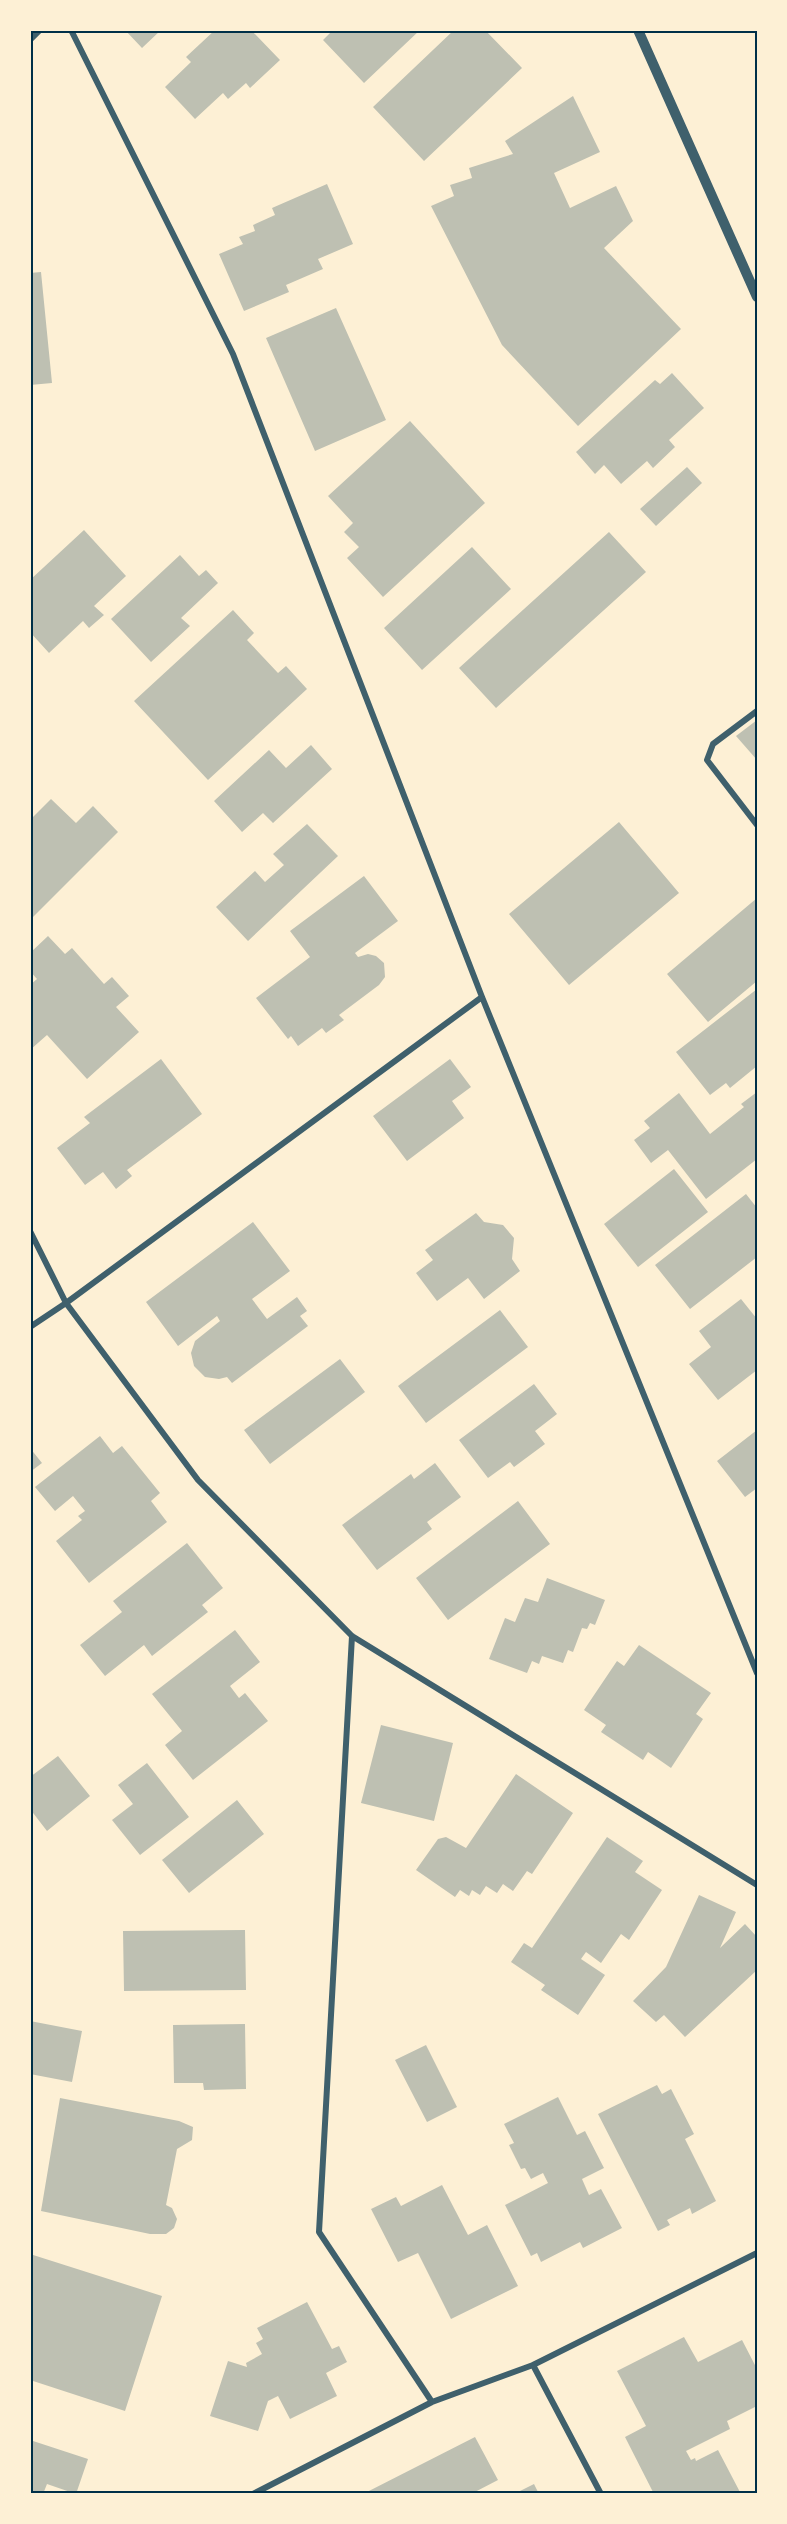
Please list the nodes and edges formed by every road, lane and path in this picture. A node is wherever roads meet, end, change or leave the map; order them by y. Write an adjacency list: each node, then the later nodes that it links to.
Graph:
1 (40, 30): 4 (street)
2 (71, 30): 8 (street)
3 (638, 30): 5 (street)
4 (30, 40)
5 (757, 297)
6 (757, 711): 7 (street)
7 (757, 825)
8 (482, 997): 10 (street); 13 (street)
9 (30, 1231): 10 (street)
10 (66, 1303): 11 (street); 12 (street)
11 (30, 1326)
12 (352, 1636): 14 (street); 17 (street)
13 (757, 1673)
14 (757, 1885)
15 (757, 2253): 16 (street)
16 (533, 2365): 17 (street); 19 (street)
17 (432, 2402): 18 (street)
18 (253, 2494)
19 (601, 2494)

